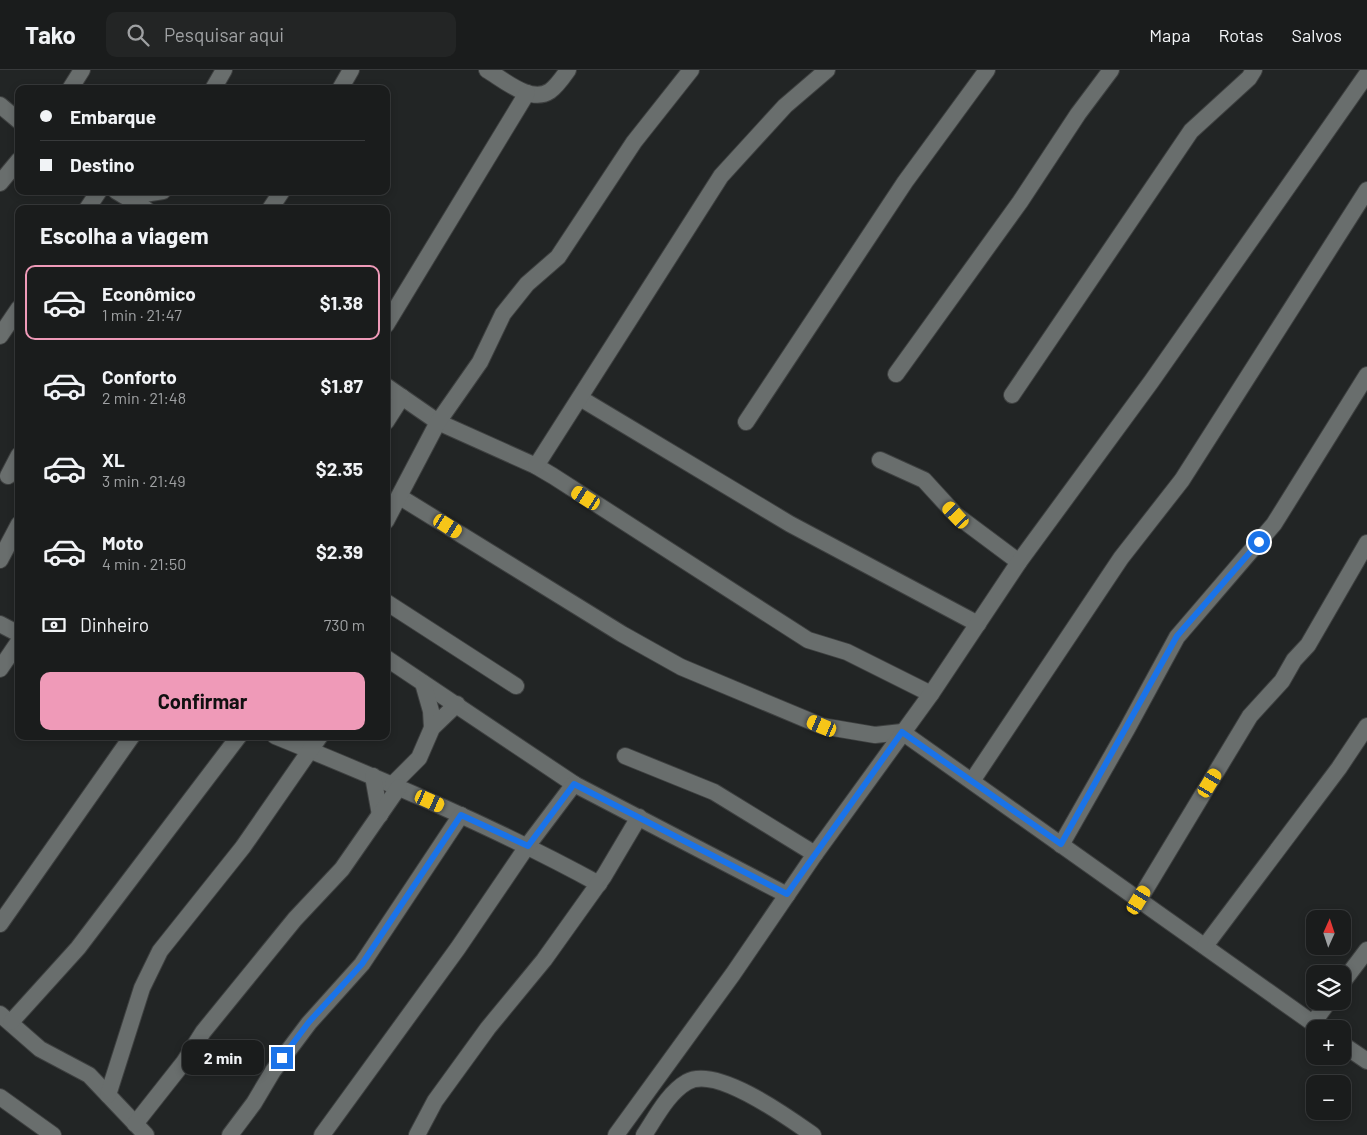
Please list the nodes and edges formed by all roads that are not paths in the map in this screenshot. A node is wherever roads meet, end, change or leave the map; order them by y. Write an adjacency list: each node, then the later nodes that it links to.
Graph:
1 (82, 70): 12 (street)
2 (224, 70): 13 (street)
3 (351, 70): 14 (street)
4 (487, 70): 15 (street)
5 (568, 70): 15 (street)
6 (691, 70): 33 (street)
7 (826, 70): 31 (street)
8 (987, 70): 34 (street)
9 (1111, 70): 26 (street)
10 (1254, 70): 29 (street)
11 (1367, 74): 44 (street)
12 (73, 85)
13 (215, 85)
14 (342, 85)
15 (527, 93): 24 (street)
16 (0, 105): 17 (street)
17 (15, 118)
18 (15, 165): 19 (street)
19 (0, 183)
20 (1367, 190): 66 (street)
21 (130, 195): 22 (street)
22 (143, 199)
23 (15, 314): 25 (street)
24 (390, 318)
25 (0, 336)
26 (896, 374)
27 (1367, 375): 72 (street)
28 (390, 389): 30 (street)
29 (1012, 395)
30 (402, 397): 32 (street); 33 (street)
31 (580, 398): 37 (street); 47 (street)
32 (390, 416)
33 (438, 422): 37 (street); 39 (street)
34 (746, 422)
35 (880, 460): 44 (street)
36 (15, 464): 38 (street)
37 (536, 466): 54 (street)
38 (9, 477)
39 (400, 497): 40 (street); 58 (street)
40 (390, 514)
41 (15, 532): 43 (street)
42 (1367, 543): 77 (street)
43 (0, 560)
44 (1020, 562): 47 (street)
45 (390, 605): 53 (street)
46 (0, 624): 48 (street)
47 (978, 624): 54 (street)
48 (15, 632)
49 (15, 647): 51 (street)
50 (390, 661): 52 (street)
51 (0, 669)
52 (423, 683): 55 (street); 57 (street)
53 (516, 686)
54 (931, 694): 58 (street)
55 (457, 704): 57 (street); 67 (street)
56 (1367, 726): 79 (street)
57 (432, 728): 68 (street)
58 (902, 732): 66 (street); 74 (street)
59 (129, 740): 78 (street)
60 (236, 740): 82 (street)
61 (285, 740): 63 (street)
62 (317, 740): 63 (street)
63 (309, 750): 65 (street); 86 (street)
64 (625, 756): 74 (street)
65 (372, 776): 68 (street); 69 (street)
66 (972, 781): 72 (street)
67 (574, 784): 71 (street); 73 (street)
68 (396, 786): 69 (street); 70 (street)
69 (380, 815): 88 (street)
70 (461, 815): 73 (street); 90 (street)
71 (639, 817): 75 (street); 76 (street)
72 (1061, 844): 77 (street)
73 (528, 846): 75 (street); 91 (street)
74 (815, 854): 76 (street)
75 (599, 884): 92 (street)
76 (787, 894): 93 (street)
77 (1139, 900): 79 (street)
78 (0, 924)
79 (1205, 946): 83 (street)
80 (1367, 950): 81 (street)
81 (1351, 971)
82 (6, 1018): 86 (street)
83 (1309, 1020)
84 (1351, 1050): 85 (street)
85 (1367, 1061)
86 (108, 1095): 88 (street)
87 (0, 1097): 89 (street)
88 (140, 1130)
89 (54, 1135)
90 (230, 1135)
91 (322, 1135)
92 (417, 1135)
93 (616, 1135)
94 (644, 1135): 95 (street)
95 (813, 1135)

